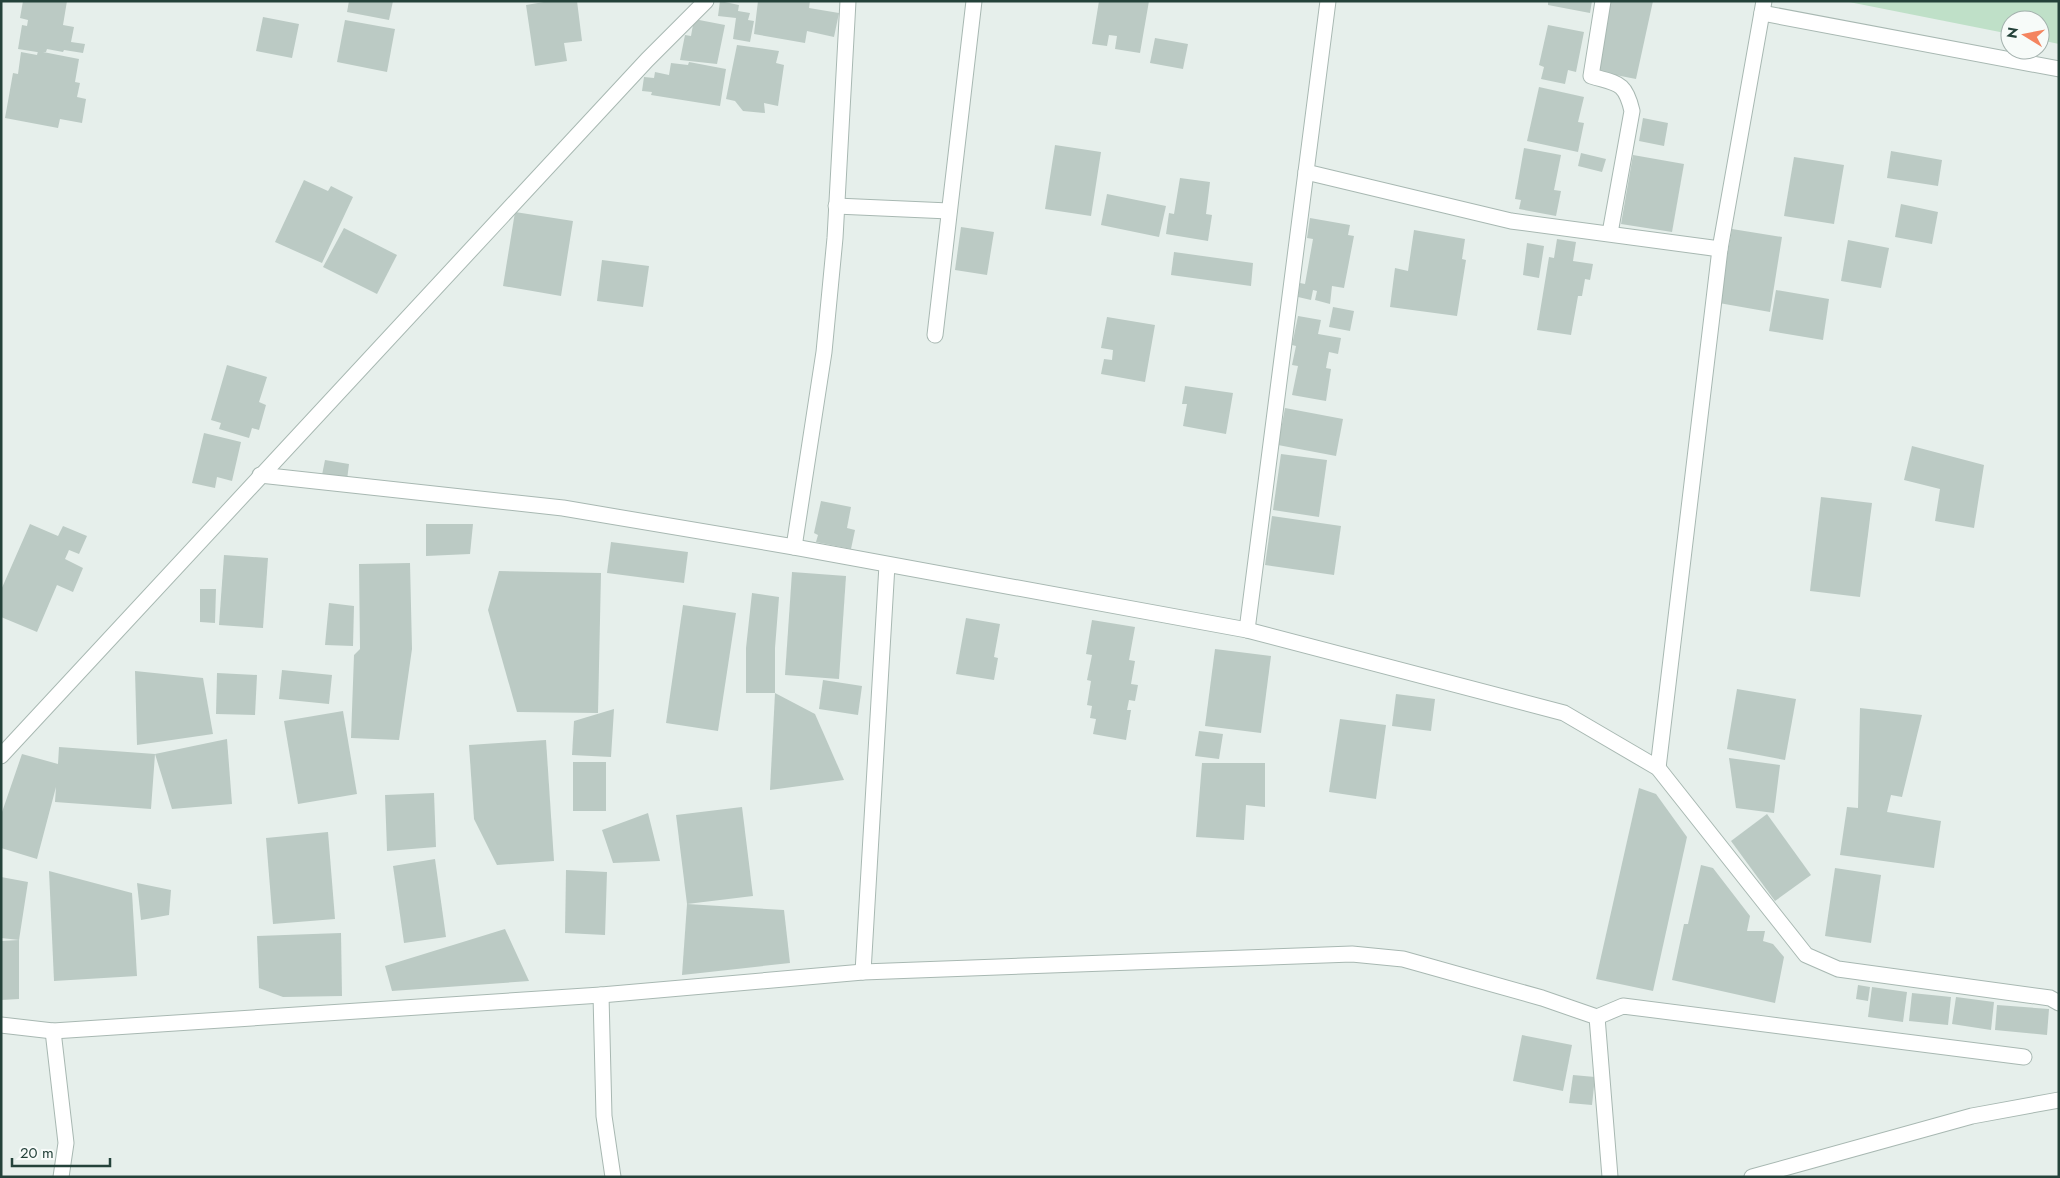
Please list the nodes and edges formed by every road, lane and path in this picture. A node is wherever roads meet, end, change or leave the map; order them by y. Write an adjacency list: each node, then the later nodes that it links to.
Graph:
1 (706, 1): 14 (street)
2 (848, 1): 9 (street)
3 (974, 1): 10 (street)
4 (1328, 1): 8 (street)
5 (1603, 1): 11 (street)
6 (1763, 7): 7 (street); 12 (street)
7 (2059, 69)
8 (1306, 172): 11 (street); 17 (street)
9 (836, 206): 10 (street); 15 (street)
10 (949, 210): 13 (street)
11 (1610, 233): 12 (street)
12 (1720, 249): 19 (street)
13 (935, 335)
14 (260, 475): 15 (street); 18 (street)
15 (794, 547): 16 (street)
16 (887, 565): 17 (street); 20 (street)
17 (1247, 630): 19 (street)
18 (1, 756)
19 (1658, 768): 22 (street)
20 (863, 972): 21 (street); 23 (street)
21 (601, 995): 25 (street); 29 (street)
22 (2059, 1003)
23 (1597, 1017): 26 (street); 30 (street)
24 (1, 1025): 25 (street)
25 (53, 1031): 28 (street)
26 (2024, 1057)
27 (2059, 1100): 31 (street)
28 (61, 1177)
29 (613, 1177)
30 (1610, 1177)
31 (1752, 1177)

